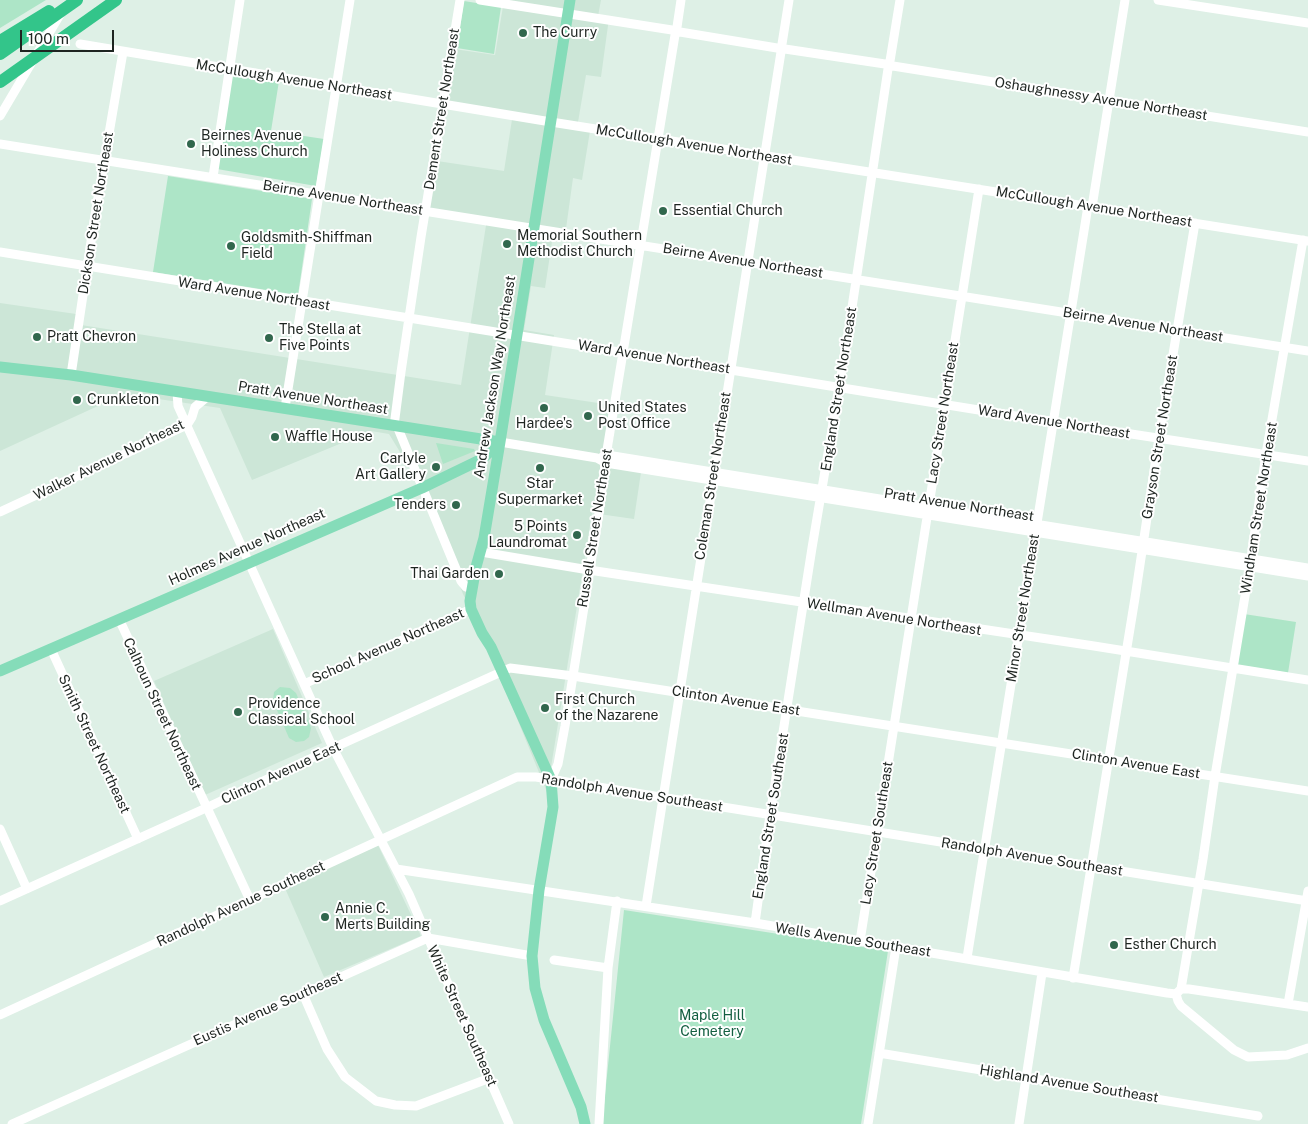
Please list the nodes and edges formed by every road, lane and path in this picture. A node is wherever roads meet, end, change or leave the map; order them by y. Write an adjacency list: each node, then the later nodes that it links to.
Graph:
1 (68, 0): 17 (highway); 28 (street)
2 (77, 0): 21 (highway)
3 (116, 0): 24 (highway)
4 (240, 0): 23 (street)
5 (350, 0): 25 (street)
6 (460, 0): 27 (street, Dement Street Northeast)
7 (480, 0): 14 (street, Oshaughnessy Avenue Northeast)
8 (570, 0): 14 (main road, Andrew Jackson Way Northeast)
9 (681, 0): 16 (street, Russell Street Northeast)
10 (789, 0): 19 (street, Coleman Street Northeast)
11 (900, 0): 22 (street, England Street Northeast)
12 (1125, 0): 26 (street, Minor Street Northeast)
13 (1158, 0): 15 (street)
14 (568, 14): 16 (street, Oshaughnessy Avenue Northeast); 29 (main road, Andrew Jackson Way Northeast)
15 (1308, 23)
16 (676, 31): 19 (street, Oshaughnessy Avenue Northeast); 31 (street, Russell Street Northeast)
17 (0, 41)
18 (80, 44): 20 (street, McCullough Avenue Northeast)
19 (781, 48): 22 (street, Oshaughnessy Avenue Northeast); 33 (street, Coleman Street Northeast)
20 (123, 52): 23 (street, McCullough Avenue Northeast); 34 (street, Dickson Street Northeast)
21 (0, 54)
22 (889, 65): 26 (street, Oshaughnessy Avenue Northeast); 35 (street, England Street Northeast)
23 (229, 69): 25 (street, McCullough Avenue Northeast); 36 (street)
24 (0, 82)
25 (336, 87): 27 (street, McCullough Avenue Northeast); 38 (street)
26 (1110, 100): 30 (street, Oshaughnessy Avenue Northeast); 39 (street, Minor Street Northeast)
27 (443, 104): 29 (street, McCullough Avenue Northeast); 40 (street, Dement Street Northeast)
28 (0, 116)
29 (551, 122): 31 (street, McCullough Avenue Northeast); 42 (main road, Andrew Jackson Way Northeast)
30 (1308, 132)
31 (659, 139): 33 (street, McCullough Avenue Northeast); 44 (street, Russell Street Northeast)
32 (0, 144): 34 (street, Beirne Avenue Northeast)
33 (765, 156): 35 (street, McCullough Avenue Northeast); 46 (street, Coleman Street Northeast)
34 (105, 160): 36 (street, Beirne Avenue Northeast); 47 (street, Dickson Street Northeast)
35 (872, 173): 37 (street, McCullough Avenue Northeast); 48 (street, England Street Northeast)
36 (213, 177): 38 (street, Beirne Avenue Northeast)
37 (979, 189): 39 (street, McCullough Avenue Northeast); 49 (street, Lacy Street Northeast)
38 (320, 194): 40 (street, Beirne Avenue Northeast); 50 (street)
39 (1090, 207): 41 (street, McCullough Avenue Northeast); 51 (street, Minor Street Northeast)
40 (425, 211): 42 (street, Beirne Avenue Northeast); 52 (street, Dement Street Northeast)
41 (1195, 223): 43 (street, McCullough Avenue Northeast); 53 (street, Grayson Street Northeast)
42 (534, 228): 44 (street, Beirne Avenue Northeast); 54 (main road, Andrew Jackson Way Northeast)
43 (1305, 241): 55 (street, Windham Street Northeast)
44 (641, 245): 46 (street, Beirne Avenue Northeast); 57 (street, Russell Street Northeast)
45 (0, 252): 47 (street, Ward Avenue Northeast)
46 (748, 262): 48 (street, Beirne Avenue Northeast); 61 (street, Coleman Street Northeast)
47 (88, 266): 50 (street, Ward Avenue Northeast); 62 (street, Dickson Street Northeast)
48 (856, 279): 49 (street, Beirne Avenue Northeast); 63 (street, England Street Northeast)
49 (962, 296): 51 (street, Beirne Avenue Northeast); 66 (street, Lacy Street Northeast)
50 (302, 302): 52 (street, Ward Avenue Northeast); 67 (street)
51 (1070, 313): 53 (street, Beirne Avenue Northeast); 68 (street, Minor Street Northeast)
52 (409, 319): 54 (street, Ward Avenue Northeast); 70 (street, Dement Street Northeast)
53 (1177, 330): 55 (street, Beirne Avenue Northeast); 71 (street, Grayson Street Northeast)
54 (517, 336): 57 (street, Ward Avenue Northeast); 72 (main road, Andrew Jackson Way Northeast)
55 (1285, 347): 56 (street, Beirne Avenue Northeast); 73 (street, Windham Street Northeast)
56 (1308, 351)
57 (624, 352): 61 (street, Ward Avenue Northeast); 74 (street, Russell Street Northeast)
58 (0, 363): 60 (main road, Pratt Avenue Northeast)
59 (0, 367): 60 (main road, Pratt Avenue Northeast)
60 (24, 369): 62 (main road, Pratt Avenue Northeast)
61 (730, 369): 63 (street, Ward Avenue Northeast); 76 (street, Coleman Street Northeast)
62 (71, 375): 64 (main road, Pratt Avenue Northeast)
63 (839, 386): 66 (street, Ward Avenue Northeast); 78 (street, England Street Northeast)
64 (177, 392): 65 (main road, Pratt Avenue Northeast); 69 (street, White Street Southeast)
65 (208, 396): 67 (main road, Pratt Avenue Northeast); 69 (street, Walker Avenue Northeast)
66 (944, 404): 68 (street, Ward Avenue Northeast); 79 (street, Lacy Street Northeast)
67 (285, 408): 70 (main road, Pratt Avenue Northeast)
68 (1053, 422): 71 (street, Ward Avenue Northeast); 81 (street, Minor Street Northeast)
69 (187, 425): 80 (street, Walker Avenue Northeast); 84 (street, White Street Southeast)
70 (396, 426): 72 (main road, Pratt Avenue Northeast); 77 (street, Dement Street Northeast)
71 (1159, 438): 73 (street, Ward Avenue Northeast); 82 (street, Grayson Street Northeast)
72 (500, 442): 74 (street, Pratt Avenue Northeast); 77 (main road, Holmes Avenue Northeast); 83 (main road, Andrew Jackson Way Northeast)
73 (1266, 454): 75 (street, Ward Avenue Northeast); 85 (street, Windham Street Northeast)
74 (606, 459): 76 (street, Pratt Avenue Northeast); 87 (street, Russell Street Northeast)
75 (1308, 461)
76 (714, 477): 78 (street, Pratt Avenue Northeast); 89 (street, Coleman Street Northeast)
77 (422, 488): 84 (main road, Holmes Avenue Northeast); 90 (street, Dement Street Northeast)
78 (822, 494): 79 (street, Pratt Avenue Northeast); 91 (street, England Street Northeast)
79 (928, 511): 81 (street, Pratt Avenue Northeast); 94 (street, Lacy Street Northeast)
80 (0, 512)
81 (1035, 528): 82 (street, Pratt Avenue Northeast); 95 (street, Minor Street Northeast)
82 (1142, 546): 85 (street, Pratt Avenue Northeast); 98 (street, Grayson Street Northeast)
83 (481, 552): 87 (street, Wellman Avenue Northeast); 90 (main road, Andrew Jackson Way Northeast); 96 (main road)
84 (250, 562): 93 (main road, Holmes Avenue Northeast); 104 (street, White Street Southeast)
85 (1250, 563): 86 (street, Pratt Avenue Northeast); 88 (street, Pratt Avenue Northeast); 99 (street, Windham Street Northeast)
86 (1308, 568)
87 (589, 570): 89 (street, Wellman Avenue Northeast); 102 (street, Russell Street Northeast)
88 (1308, 576)
89 (696, 586): 91 (street, Wellman Avenue Northeast); 105 (street, Coleman Street Northeast)
90 (472, 589): 92 (main road, Andrew Jackson Way Northeast)
91 (804, 603): 94 (street, Wellman Avenue Northeast); 106 (street, England Street Northeast)
92 (471, 609): 96 (main road); 104 (street, School Avenue Northeast)
93 (119, 619): 97 (main road, Holmes Avenue Northeast); 115 (street, Calhoun Street Northeast)
94 (911, 619): 95 (street, Wellman Avenue Northeast); 107 (street, Lacy Street Northeast)
95 (1018, 636): 98 (street, Wellman Avenue Northeast); 108 (street, Minor Street Northeast)
96 (491, 647): 101 (main road)
97 (51, 649): 100 (main road, Holmes Avenue Northeast); 119 (street, Smith Street Northeast)
98 (1126, 652): 99 (street, Wellman Avenue Northeast); 110 (street, Grayson Street Northeast)
99 (1232, 668): 103 (street, Wellman Avenue Northeast); 111 (street, Windham Street Northeast)
100 (0, 671)
101 (501, 671): 102 (street, Clinton Avenue East); 109 (street, Clinton Avenue East); 112 (main road)
102 (573, 676): 105 (street, Clinton Avenue East); 112 (street, Russell Street Northeast)
103 (1308, 680)
104 (304, 684): 109 (street, White Street Southeast)
105 (680, 693): 106 (street, Clinton Avenue East); 114 (street, Coleman Street Northeast)
106 (787, 709): 107 (street, Clinton Avenue East); 116 (street, England Street Southeast)
107 (894, 726): 108 (street, Clinton Avenue East); 118 (street, Lacy Street Southeast)
108 (1001, 743): 110 (street, Clinton Avenue East); 121 (street, Minor Street Northeast)
109 (333, 748): 115 (street, Clinton Avenue East); 120 (street, White Street Southeast)
110 (1108, 759): 111 (street, Clinton Avenue East); 122 (street, Grayson Street Northeast)
111 (1215, 776): 113 (street, Clinton Avenue East); 124 (street, Windham Street Northeast)
112 (551, 780): 114 (street, Randolph Avenue Southeast); 120 (street, Randolph Avenue Southeast); 126 (main road)
113 (1308, 791)
114 (663, 798): 116 (street, Randolph Avenue Southeast); 132 (street, Coleman Street Northeast)
115 (206, 808): 119 (street, Clinton Avenue East); 128 (street, Calhoun Street Northeast)
116 (770, 815): 118 (street, Randolph Avenue Southeast); 133 (street, England Street Southeast)
117 (0, 829): 125 (street)
118 (877, 832): 121 (street, Randolph Avenue Southeast); 135 (street, Lacy Street Southeast)
119 (138, 839): 125 (street, Clinton Avenue East)
120 (381, 840): 123 (street, White Street Southeast); 128 (street, Randolph Avenue Southeast)
121 (984, 849): 122 (street, Randolph Avenue Southeast); 138 (street, Minor Street Northeast)
122 (1092, 866): 124 (street, Randolph Avenue Southeast); 142 (street, Grayson Street Northeast)
123 (396, 869): 126 (street, Wells Avenue Southeast); 134 (street, White Street Southeast)
124 (1199, 884): 131 (street, Randolph Avenue Southeast); 143 (street, Windham Street Northeast)
125 (27, 889): 129 (street, Clinton Avenue East)
126 (539, 890): 130 (street, Wells Avenue Southeast); 137 (main road)
127 (1308, 891): 131 (street)
128 (250, 900): 147 (street, Randolph Avenue Southeast)
129 (0, 901)
130 (617, 901): 132 (street, Wells Avenue Southeast); 140 (street)
131 (1307, 901): 145 (street)
132 (646, 906): 133 (street, Wells Avenue Southeast)
133 (755, 923): 135 (street, Wells Avenue Southeast)
134 (428, 938): 137 (street); 144 (street, Eustis Avenue Southeast); 151 (street, White Street Southeast)
135 (860, 941): 136 (street, Wells Avenue Southeast)
136 (896, 947): 138 (street, Wells Avenue Southeast); 149 (street)
137 (532, 956): 155 (main road)
138 (967, 958): 141 (street, Wells Avenue Southeast)
139 (554, 960): 140 (street)
140 (608, 968): 156 (street)
141 (1042, 973): 142 (street, Wells Avenue Southeast); 150 (street)
142 (1073, 978): 143 (street, Wells Avenue Southeast)
143 (1179, 991): 145 (street, Wells Avenue Southeast); 148 (street)
144 (303, 994): 151 (street); 153 (street, Eustis Avenue Southeast)
145 (1288, 1004): 146 (street, Wells Avenue Southeast)
146 (1308, 1007)
147 (0, 1015)
148 (1308, 1048)
149 (879, 1053): 150 (street, Highland Avenue Southeast); 157 (street)
150 (1026, 1077): 152 (street, Highland Avenue Southeast); 158 (street)
151 (490, 1078): 154 (street, White Street Southeast)
152 (1258, 1116)
153 (12, 1124)
154 (509, 1124)
155 (585, 1124)
156 (599, 1124)
157 (868, 1124)
158 (1019, 1124)

